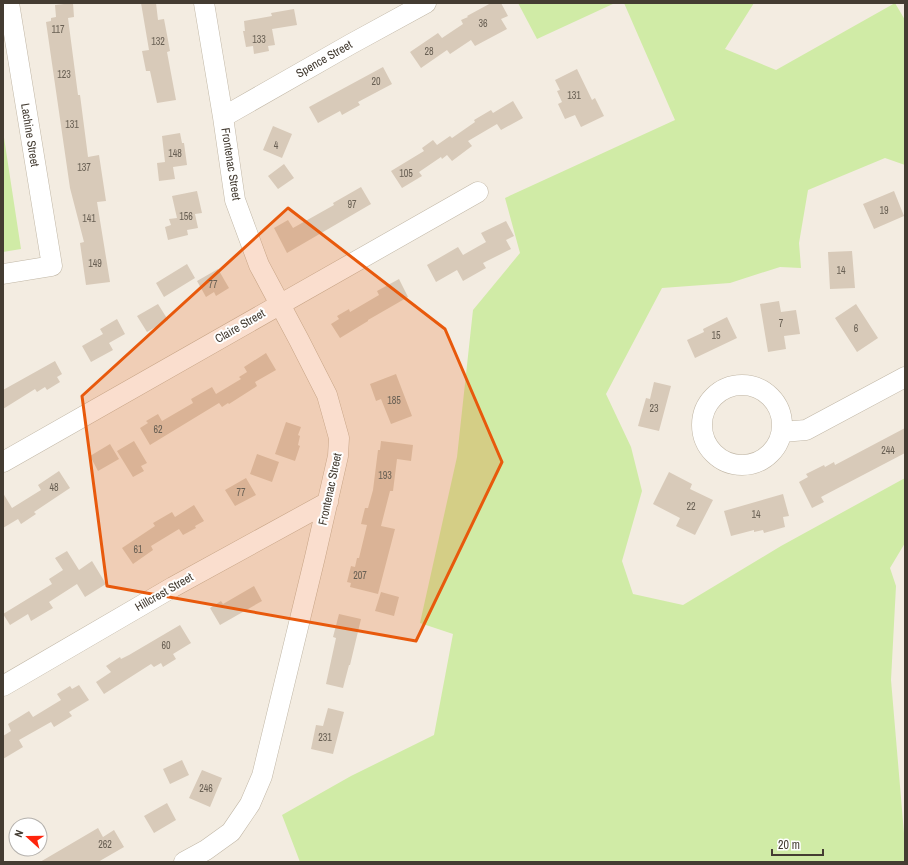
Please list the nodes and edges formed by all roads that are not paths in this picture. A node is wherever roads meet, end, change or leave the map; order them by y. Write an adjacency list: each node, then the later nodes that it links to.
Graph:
1 (8, 3): 7 (street, Lachine Street)
2 (204, 3): 5 (street, Frontenac Street)
3 (426, 3): 4 (street, Spence Street)
4 (402, 9): 5 (street, Spence Street)
5 (223, 117): 8 (street, Frontenac Street)
6 (478, 192): 8 (street, Claire Street)
7 (3, 274)
8 (280, 304): 11 (street, Claire Street); 12 (street, Frontenac Street)
9 (905, 377): 10 (street)
10 (782, 432): 10 (street)
11 (3, 462)
12 (328, 502): 13 (street, Hillcrest Street); 14 (street, Frontenac Street)
13 (3, 686)
14 (210, 856): 15 (street, Frontenac Street)
15 (184, 862)

